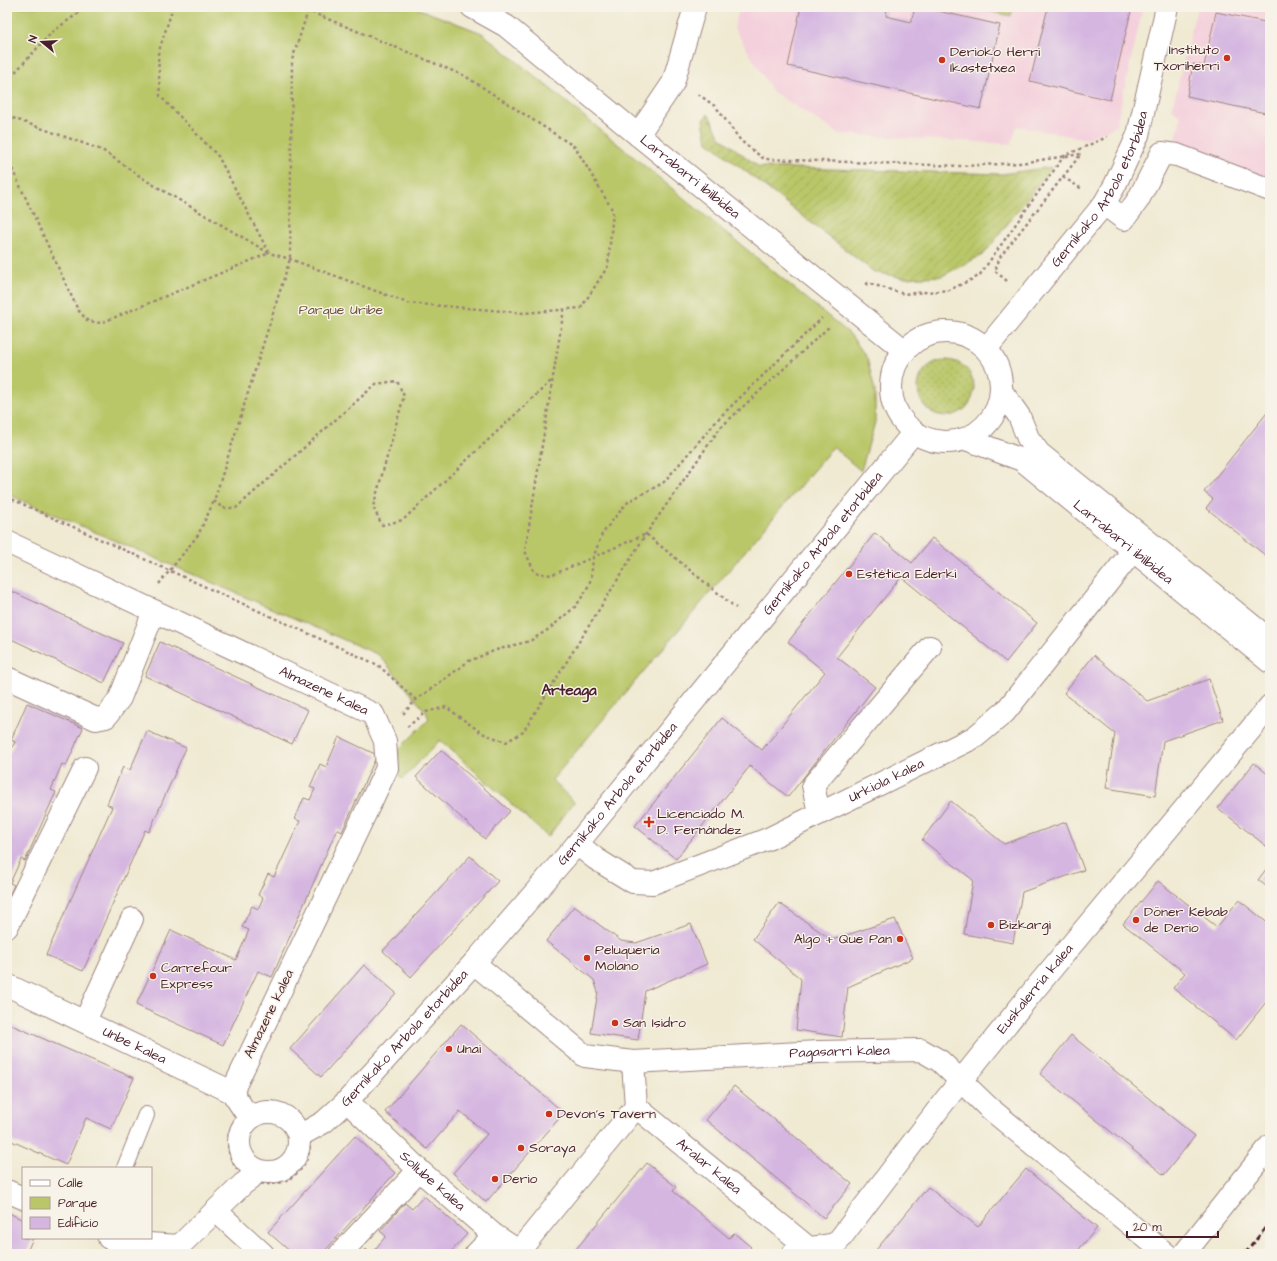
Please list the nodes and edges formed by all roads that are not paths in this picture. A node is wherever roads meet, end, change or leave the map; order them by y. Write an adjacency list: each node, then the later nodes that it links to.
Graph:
1 (472, 7): 4 (street, Larrabarri ibilbidea)
2 (695, 7): 4 (street)
3 (1168, 7): 6 (street, Gernikako Arbola etorbidea)
4 (638, 135): 8 (street, Larrabarri ibilbidea)
5 (1270, 190): 6 (street)
6 (1104, 204): 7 (street, Gernikako Arbola etorbidea)
7 (986, 349): 8 (street); 9 (street)
8 (905, 351): 10 (street)
9 (1002, 392): 11 (street); 15 (street, Larrabarri ibilbidea)
10 (914, 432): 11 (street); 22 (street, Gernikako Arbola etorbidea)
11 (966, 439): 13 (street, Larrabarri ibilbidea)
12 (7, 542): 14 (street, Almazene kalea)
13 (1132, 552): 17 (street, Larrabarri ibilbidea); 21 (street, Urkiola kalea)
14 (154, 611): 18 (street); 30 (street, Almazene kalea)
15 (1270, 640)
16 (930, 647): 21 (street)
17 (1270, 662)
18 (7, 678)
19 (1270, 706): 29 (street, Euskalerria kalea)
20 (84, 768): 24 (street)
21 (818, 814): 22 (street, Urkiola kalea)
22 (577, 844): 25 (street, Gernikako Arbola etorbidea)
23 (132, 919): 27 (street)
24 (7, 927)
25 (474, 963): 28 (street, Pagasarri kalea); 31 (street, Gernikako Arbola etorbidea)
26 (7, 985): 27 (street, Unbe kalea)
27 (85, 1022): 30 (street, Unbe kalea)
28 (633, 1062): 29 (street, Pagasarri kalea); 32 (street)
29 (961, 1081): 48 (street, Euskalerria kalea); 53 (street, Pagasarri kalea)
30 (232, 1092): 33 (street)
31 (347, 1100): 35 (street, Gernikako Arbola etorbidea); 38 (street, Sollube kalea)
32 (636, 1107): 47 (street); 48 (street, Aralar kalea)
33 (249, 1113): 35 (street); 39 (street)
34 (146, 1115): 37 (lane)
35 (304, 1134): 39 (street)
36 (1270, 1146): 54 (street)
37 (125, 1167)
38 (419, 1170): 43 (street, Sollube kalea); 51 (street)
39 (254, 1174): 42 (street)
40 (7, 1191): 41 (street)
41 (22, 1198)
42 (216, 1211): 46 (street); 50 (street)
43 (494, 1235): 47 (street, Sollube kalea); 52 (street)
44 (105, 1239): 49 (street)
45 (114, 1239): 46 (street)
46 (175, 1250)
47 (521, 1252)
48 (806, 1252)
49 (111, 1254)
50 (263, 1254)
51 (340, 1254)
52 (476, 1254)
53 (1166, 1254)
54 (1184, 1254)

